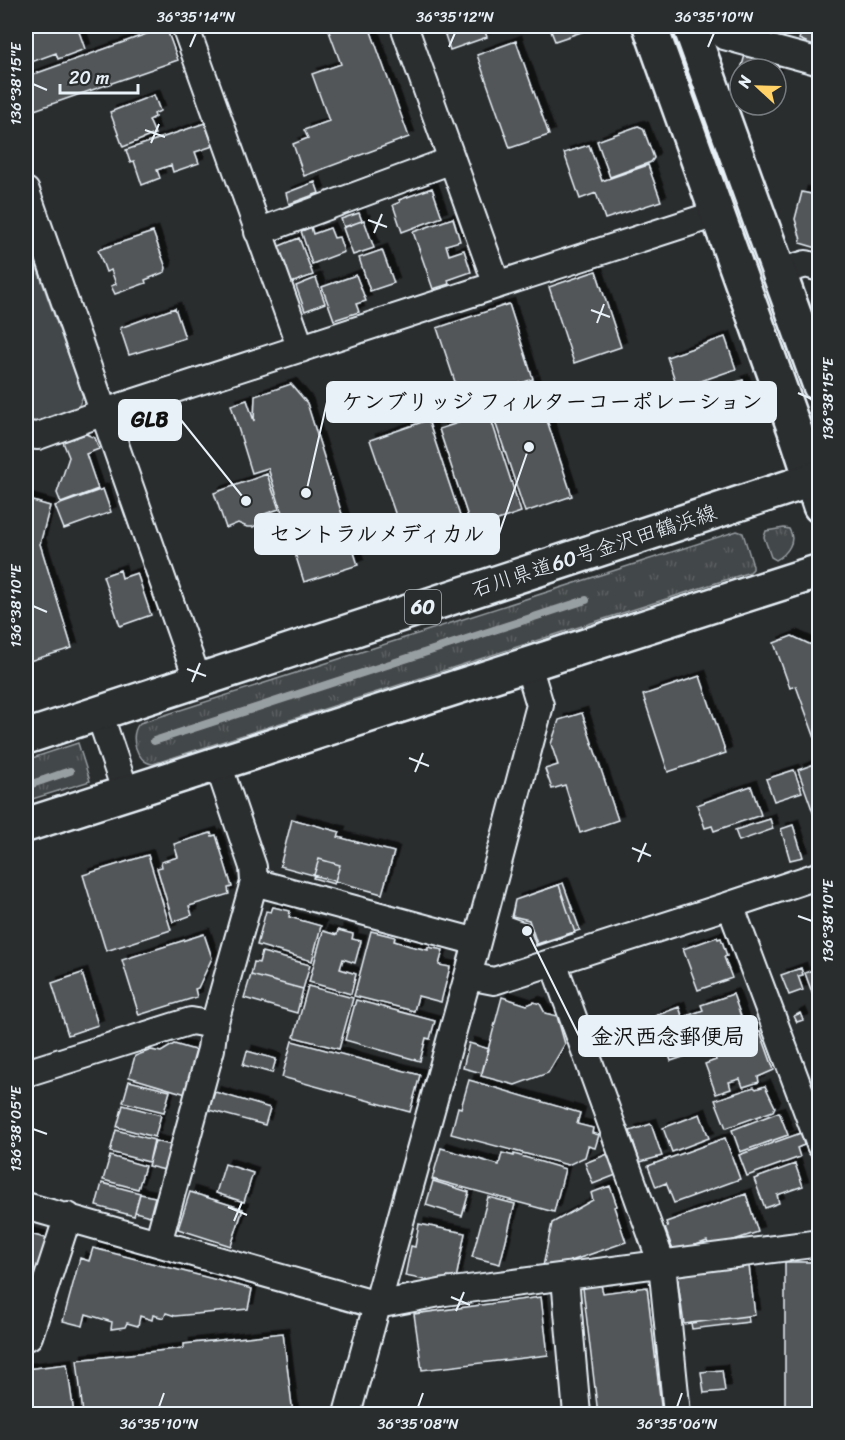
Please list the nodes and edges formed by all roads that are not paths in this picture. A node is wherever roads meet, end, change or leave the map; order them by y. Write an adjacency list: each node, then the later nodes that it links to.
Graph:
1 (185, 26): 10 (street)
2 (404, 26): 7 (street)
3 (650, 26): 5 (main road)
4 (710, 33): 5 (street); 6 (street); 12 (main road)
5 (662, 60): 9 (main road)
6 (819, 62)
7 (452, 160): 10 (street); 13 (street)
8 (26, 191): 16 (street)
9 (717, 214): 13 (street); 18 (main road)
10 (258, 232): 14 (street)
11 (819, 268): 12 (street)
12 (779, 272): 15 (main road)
13 (497, 285): 14 (street)
14 (301, 349): 16 (street)
15 (819, 386)
16 (104, 412): 17 (street); 21 (street)
17 (26, 435)
18 (816, 488): 21 (main road, 石川県道60号金沢田鶴浜線 / 60)
19 (819, 571): 20 (main road)
20 (528, 665): 24 (main road); 30 (street)
21 (198, 681): 22 (main road, 石川県道60号金沢田鶴浜線 / 60)
22 (99, 713): 23 (main road, 石川県道60号金沢田鶴浜線 / 60); 25 (street)
23 (26, 737)
24 (218, 764): 25 (main road); 28 (street)
25 (126, 793): 26 (main road)
26 (26, 825)
27 (819, 875): 29 (street)
28 (254, 882): 30 (street); 33 (street)
29 (730, 905): 31 (street); 35 (street)
30 (477, 942): 32 (street)
31 (553, 962): 32 (street); 40 (street)
32 (468, 976): 42 (street)
33 (214, 1025): 34 (street); 38 (street)
34 (26, 1073)
35 (819, 1145)
36 (26, 1206): 37 (street)
37 (68, 1216): 38 (street); 43 (street)
38 (158, 1243): 42 (street)
39 (819, 1243): 40 (street)
40 (662, 1264): 41 (street); 46 (street)
41 (565, 1278): 42 (street); 45 (street)
42 (377, 1305): 44 (street)
43 (26, 1337)
44 (347, 1414)
45 (577, 1414)
46 (677, 1414)

